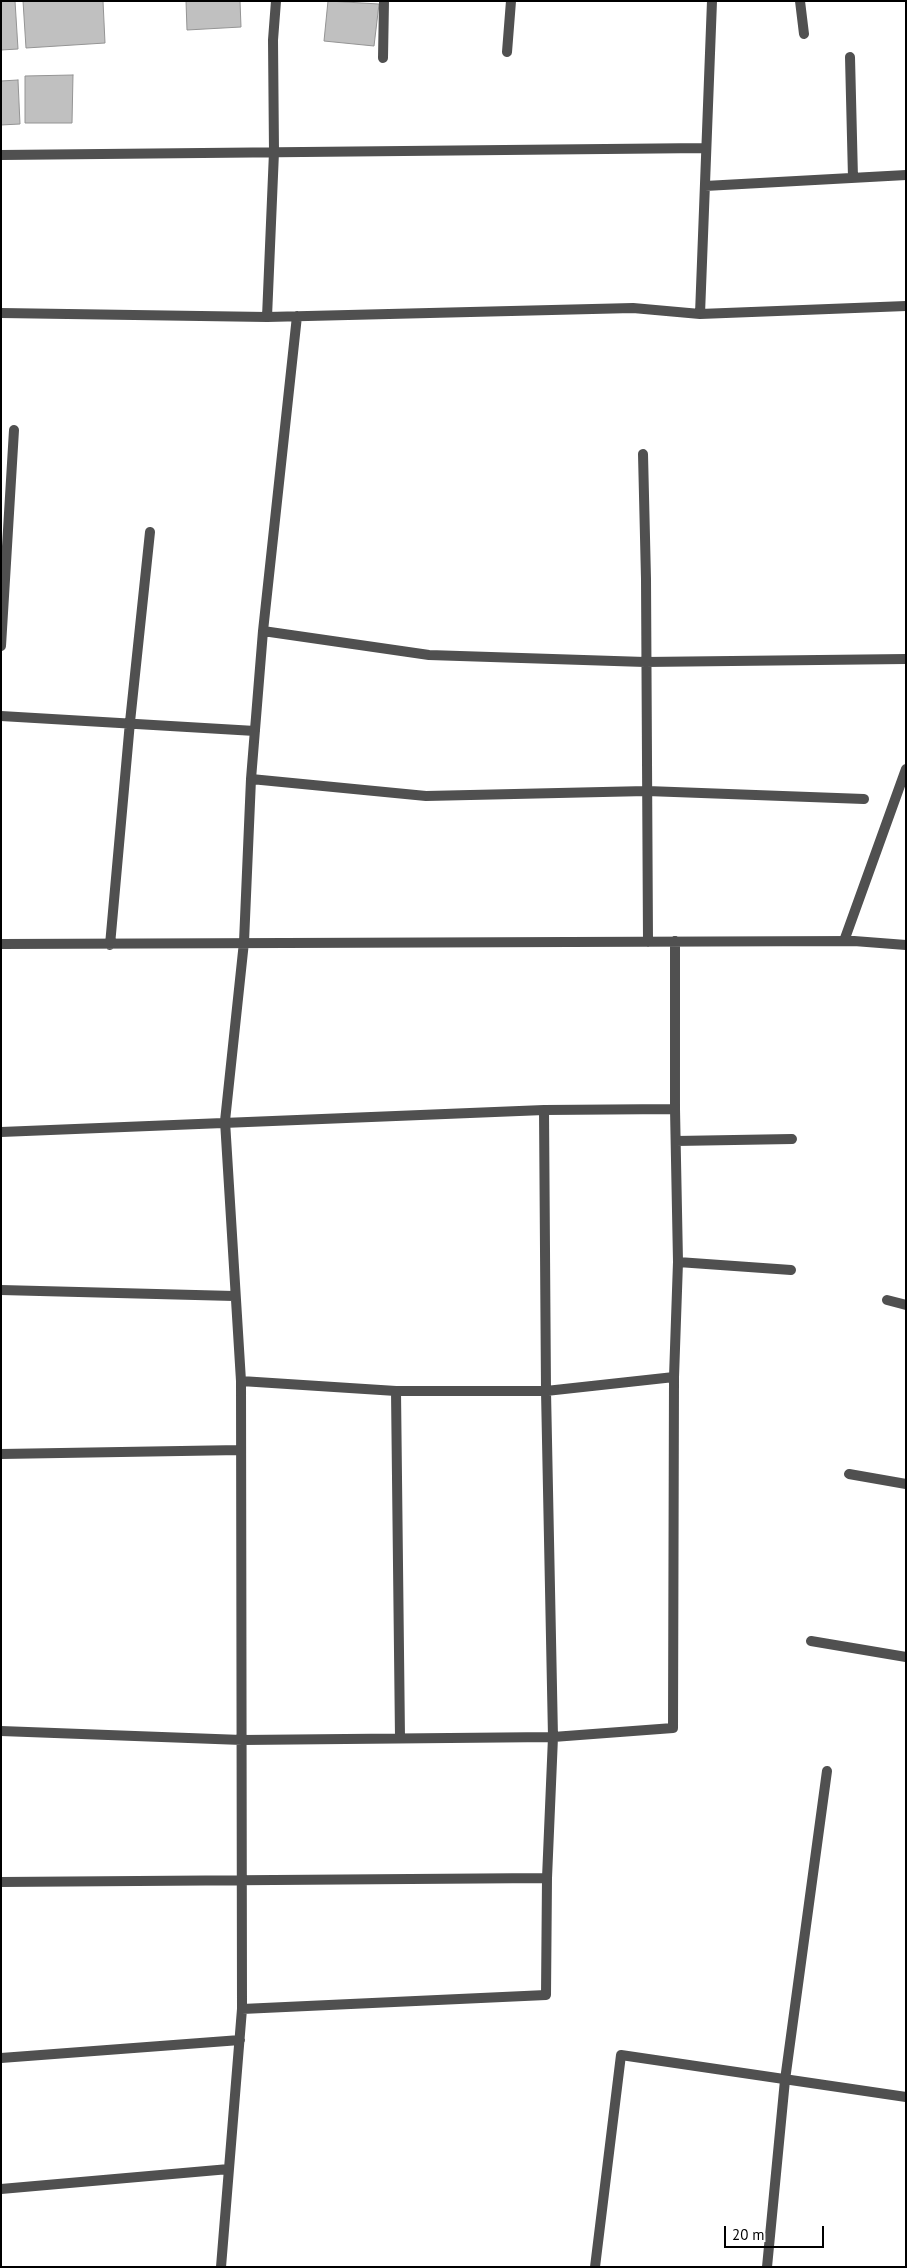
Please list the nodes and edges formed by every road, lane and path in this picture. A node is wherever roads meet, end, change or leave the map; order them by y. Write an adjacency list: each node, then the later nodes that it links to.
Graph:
1 (276, 1): 11 (street)
2 (384, 1): 9 (street)
3 (511, 1): 7 (street)
4 (712, 1): 10 (street)
5 (800, 1): 6 (street)
6 (804, 34)
7 (507, 52)
8 (850, 57): 14 (street)
9 (383, 58)
10 (706, 148): 11 (street); 15 (street)
11 (274, 152): 12 (street); 20 (street)
12 (1, 155)
13 (906, 175): 14 (street)
14 (853, 178): 15 (street)
15 (705, 186): 18 (street)
16 (906, 306): 18 (street)
17 (1, 313): 20 (street)
18 (700, 314): 19 (street)
19 (297, 316): 20 (street); 24 (street)
20 (268, 317)
21 (14, 430): 25 (street)
22 (643, 454): 27 (street)
23 (150, 532): 29 (street)
24 (263, 631): 27 (street); 30 (street)
25 (1, 646)
26 (906, 660): 27 (street)
27 (645, 662): 33 (street)
28 (1, 716): 29 (street)
29 (130, 722): 30 (street); 41 (street)
30 (255, 731): 32 (street)
31 (906, 769): 36 (street)
32 (251, 779): 33 (street); 37 (street)
33 (647, 791): 34 (street); 38 (street)
34 (864, 799)
35 (675, 941): 36 (street); 38 (street); 42 (street)
36 (844, 941): 40 (street)
37 (244, 942): 38 (street); 41 (street); 44 (street)
38 (648, 942)
39 (1, 944): 41 (street)
40 (906, 944)
41 (110, 945)
42 (675, 1109): 43 (street); 47 (street)
43 (544, 1110): 44 (street); 57 (street)
44 (225, 1121): 45 (street); 51 (street)
45 (1, 1132)
46 (792, 1139): 47 (street)
47 (676, 1142): 48 (street)
48 (678, 1262): 49 (street); 54 (street)
49 (791, 1270)
50 (1, 1290): 51 (street)
51 (234, 1296): 55 (street)
52 (887, 1300): 53 (street)
53 (906, 1305)
54 (674, 1378): 57 (street); 65 (street)
55 (241, 1381): 56 (street); 58 (street)
56 (396, 1391): 57 (street); 66 (street)
57 (546, 1391): 65 (street)
58 (241, 1450): 59 (street); 67 (street)
59 (1, 1454)
60 (849, 1474): 61 (street)
61 (906, 1484)
62 (811, 1640): 63 (street)
63 (906, 1657)
64 (1, 1731): 67 (street)
65 (553, 1737): 66 (street); 69 (street)
66 (400, 1738): 67 (street)
67 (242, 1740): 70 (street)
68 (827, 1770): 75 (street)
69 (547, 1878): 70 (street); 72 (street)
70 (242, 1880): 71 (street); 72 (street)
71 (1, 1882)
72 (242, 2010): 73 (street)
73 (240, 2040): 74 (street); 77 (street)
74 (1, 2058)
75 (785, 2080): 76 (street); 80 (street); 81 (street)
76 (906, 2097)
77 (229, 2169): 78 (street); 79 (street)
78 (1, 2189)
79 (221, 2267)
80 (595, 2267)
81 (767, 2267)

